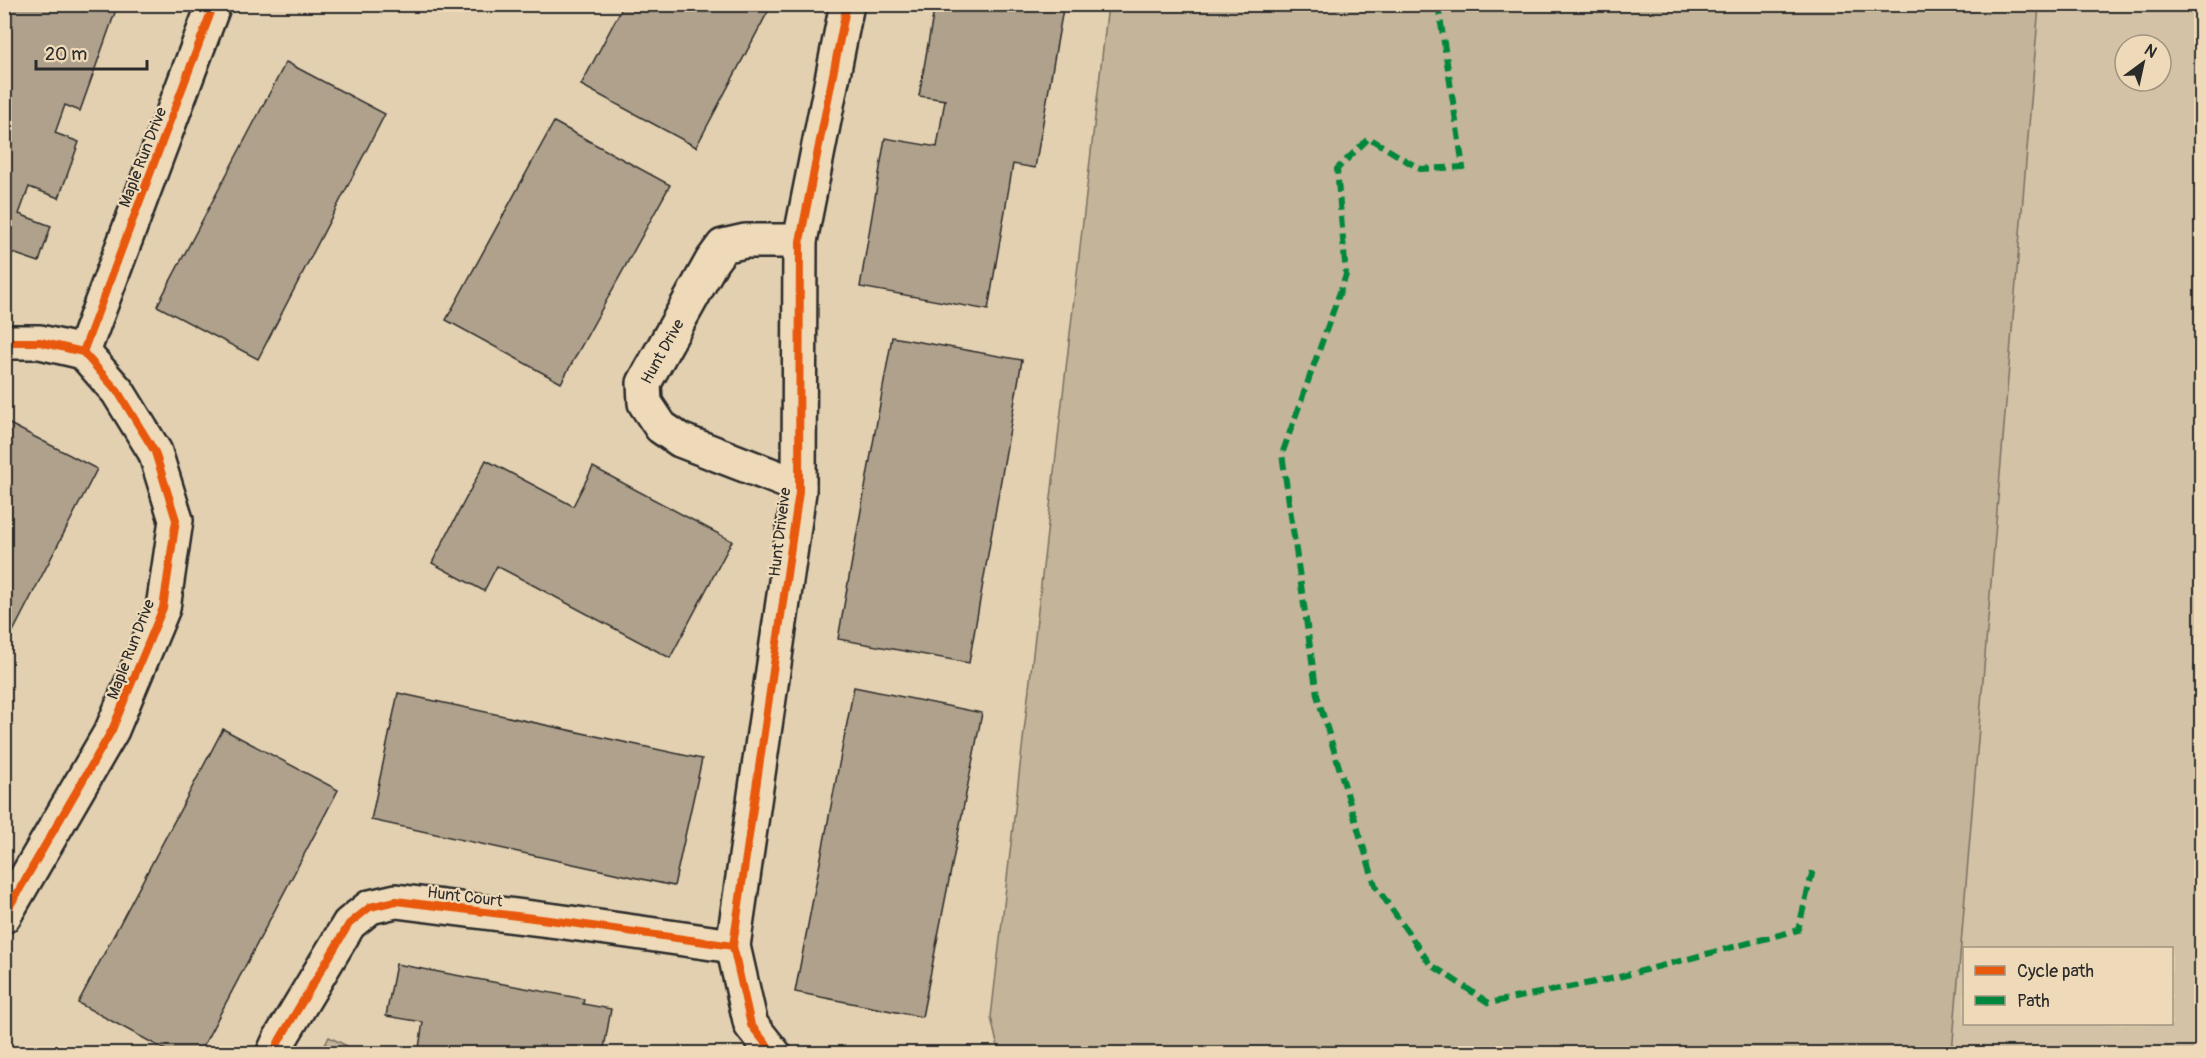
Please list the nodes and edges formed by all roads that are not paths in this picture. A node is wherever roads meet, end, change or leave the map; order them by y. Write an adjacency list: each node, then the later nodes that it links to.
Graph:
1 (214, 4): 5 (street, Maple Run Drive)
2 (847, 4): 3 (street, Hunt Driveive)
3 (800, 241): 6 (street, Hunt Driveive); 6 (street, Hunt Drive)
4 (4, 342): 5 (street)
5 (83, 352): 7 (street, Maple Run Drive)
6 (799, 486): 8 (street, Hunt Driveive)
7 (4, 916)
8 (733, 946): 9 (street, Hunt Court); 10 (street, Hunt Driveive)
9 (273, 1053)
10 (774, 1053)

